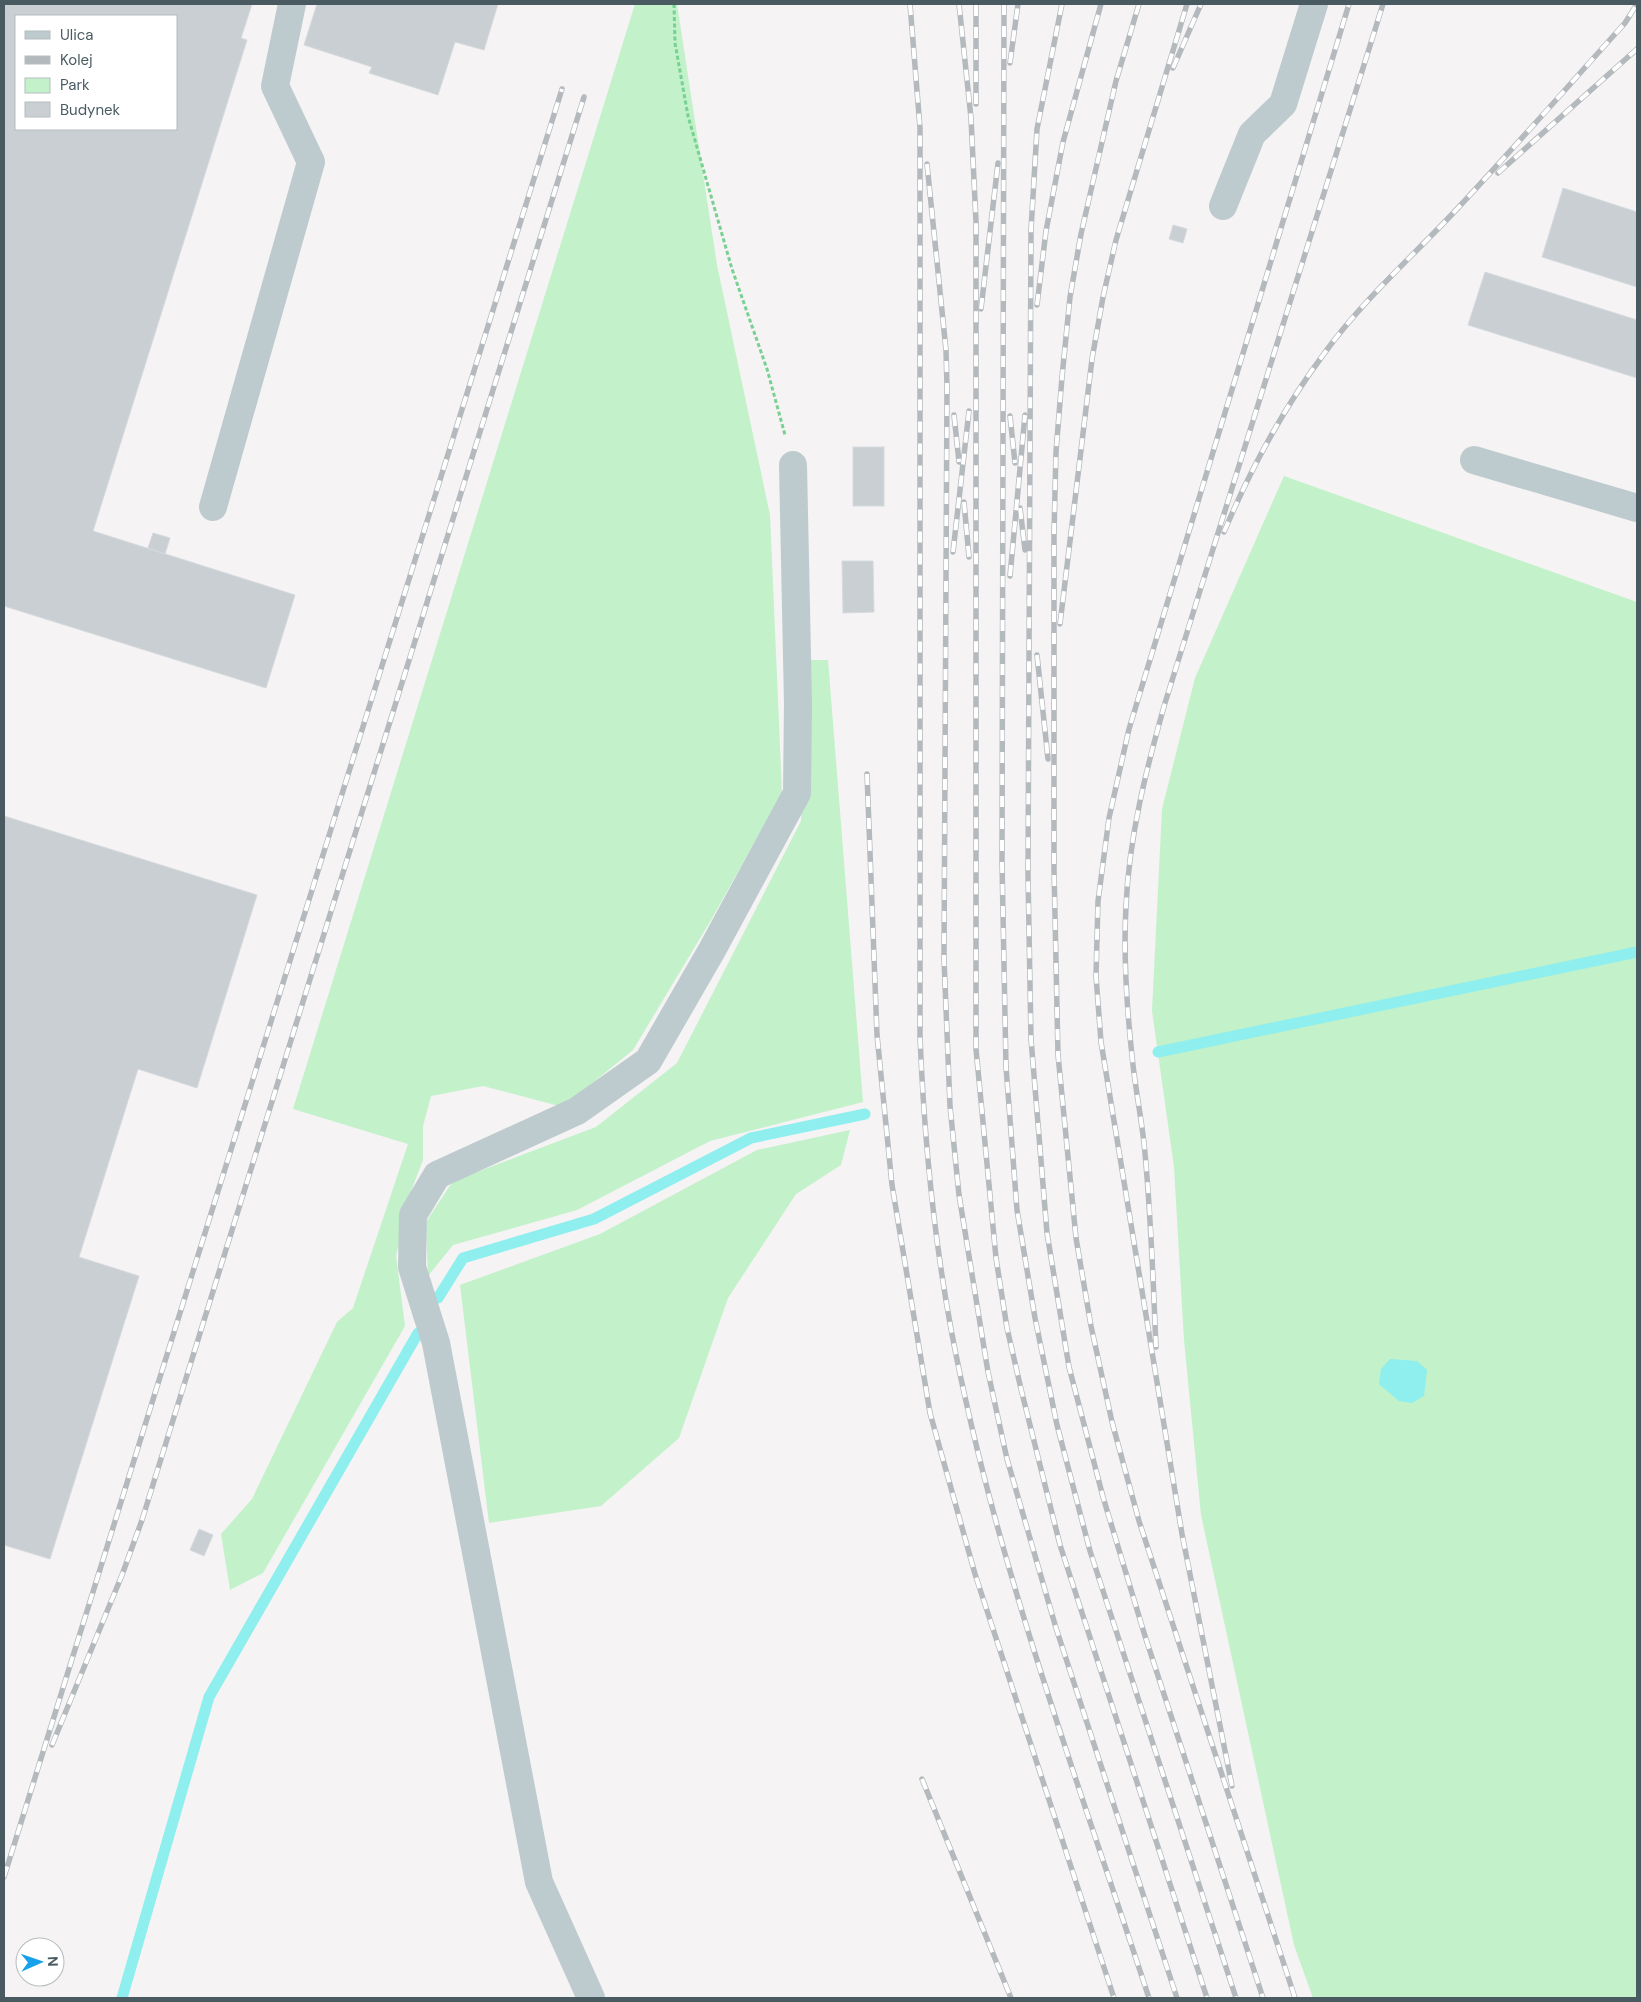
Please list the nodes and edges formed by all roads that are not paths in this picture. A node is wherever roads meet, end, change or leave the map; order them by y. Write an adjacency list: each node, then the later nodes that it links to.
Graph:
1 (292, 4): 6 (lane)
2 (1314, 4): 3 (lane)
3 (1223, 206)
4 (1474, 460): 7 (lane)
5 (793, 464): 8 (lane)
6 (213, 507)
7 (1637, 508)
8 (592, 1998)

